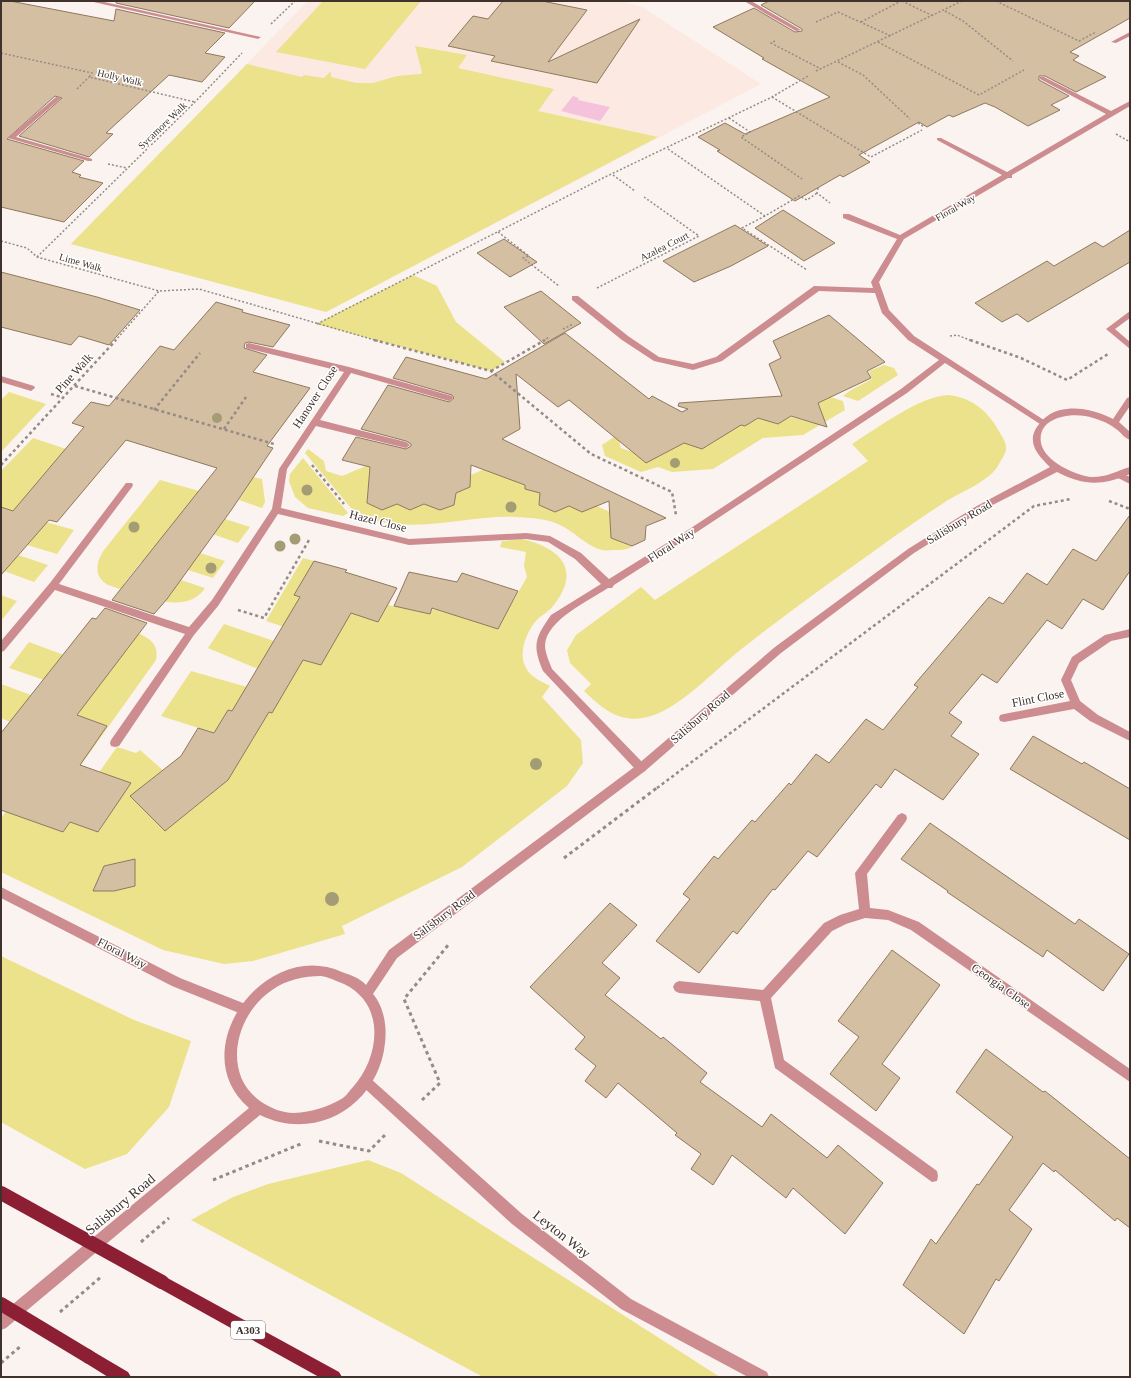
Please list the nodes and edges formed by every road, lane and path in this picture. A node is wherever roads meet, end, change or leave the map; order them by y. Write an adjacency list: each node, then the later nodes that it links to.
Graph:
1 (92, 1): 14 (street)
2 (295, 1): 14 (path, Sycamore Walk)
3 (746, 1): 10 (street)
4 (902, 1): 8 (path); 9 (path)
5 (962, 1): 7 (path)
6 (996, 1): 11 (path)
7 (944, 11): 8 (path); 19 (path)
8 (933, 16): 13 (path)
9 (860, 22): 10 (path); 13 (path)
10 (798, 30)
11 (1099, 30)
12 (1130, 34): 16 (street)
13 (891, 36): 15 (path)
14 (258, 37): 26 (path, Sycamore Walk)
15 (878, 42): 18 (path); 20 (path)
16 (1114, 42)
17 (1, 53): 26 (path, Holly Walk)
18 (838, 61): 21 (path); 30 (path)
19 (1013, 61)
20 (1028, 68)
21 (816, 71)
22 (808, 76): 24 (path)
23 (1042, 78): 28 (street)
24 (772, 97): 29 (path); 31 (path)
25 (58, 98): 33 (street)
26 (195, 102): 48 (path, Sycamore Walk)
27 (1130, 103): 28 (street, Floral Way)
28 (1111, 114): 38 (street, Floral Way)
29 (729, 118): 35 (path); 39 (path)
30 (910, 119)
31 (918, 123)
32 (1, 136): 33 (street)
33 (11, 138): 36 (street)
34 (939, 139): 38 (street)
35 (668, 149): 37 (path); 43 (path)
36 (90, 160)
37 (612, 174): 40 (path); 45 (path)
38 (1009, 176): 46 (street, Floral Way)
39 (802, 179)
40 (635, 191)
41 (817, 193): 43 (path)
42 (644, 197): 52 (path, Azalea Court)
43 (765, 216): 49 (path)
44 (846, 216): 46 (street)
45 (498, 232): 52 (path); 54 (path)
46 (901, 238): 51 (street, Floral Way)
47 (1, 241): 48 (path, Lime Walk)
48 (37, 257): 50 (path, Lime Walk)
49 (817, 288): 51 (street); 52 (street)
50 (159, 291): 64 (path, Pine Walk)
51 (878, 291): 56 (street, Floral Way)
52 (576, 298)
53 (1130, 314): 57 (street)
54 (316, 324)
55 (548, 337): 62 (path)
56 (911, 338): 57 (path); 60 (street, Floral Way)
57 (1128, 345)
58 (249, 346): 61 (street, Hanover Close)
59 (200, 353): 69 (path)
60 (945, 359): 71 (street, Floral Way); 89 (street, Floral Way)
61 (349, 370): 67 (street); 70 (street, Hanover Close)
62 (491, 371)
63 (1, 379): 65 (street)
64 (75, 386): 69 (path); 77 (path, Pine Walk)
65 (31, 388)
66 (246, 397): 73 (path)
67 (449, 398)
68 (1130, 400): 72 (street)
69 (154, 410): 73 (path)
70 (314, 422): 75 (street); 76 (street, Hanover Close)
71 (1043, 422): 72 (street); 78 (street)
72 (1114, 423): 74 (street)
73 (224, 429): 76 (path)
74 (1130, 437)
75 (406, 445)
76 (296, 450): 86 (street, Hanover Close); 88 (path)
77 (1, 465)
78 (1056, 468): 80 (street); 99 (street, Salisbury Road)
79 (1130, 470): 80 (street)
80 (1121, 476): 81 (street)
81 (1130, 481)
82 (129, 485): 90 (street)
83 (1078, 498): 101 (path)
84 (1105, 499): 85 (path)
85 (1130, 509)
86 (276, 510): 87 (street, Hazel Close); 91 (street)
87 (321, 520): 88 (street, Hazel Close); 91 (path)
88 (366, 531): 89 (street, Hazel Close)
89 (609, 585): 99 (street, Floral Way)
90 (52, 586): 92 (street); 94 (street)
91 (215, 603): 92 (street)
92 (191, 632): 98 (street)
93 (1130, 633): 95 (street, Flint Close)
94 (1, 648)
95 (1076, 704): 96 (street, Flint Close); 97 (street, Flint Close)
96 (1004, 718)
97 (1130, 737)
98 (115, 743)
99 (641, 768): 106 (street, Salisbury Road)
100 (902, 818): 103 (street)
101 (563, 858)
102 (1, 892): 108 (street, Floral Way)
103 (865, 913): 107 (street, Georgia Close); 109 (street, Georgia Close)
104 (455, 940): 112 (path)
105 (679, 987): 107 (street)
106 (367, 993): 108 (street); 110 (street)
107 (765, 996): 115 (street)
108 (244, 1009): 111 (street)
109 (1130, 1076)
110 (367, 1083): 111 (street); 112 (street, Leyton Way)
111 (258, 1108): 123 (street, Salisbury Road)
112 (405, 1116): 113 (path); 128 (street, Leyton Way)
113 (313, 1139)
114 (306, 1142): 116 (path)
115 (932, 1176)
116 (208, 1185)
117 (1, 1193): 127 (highway, A303, bridge)
118 (172, 1215): 119 (path)
119 (137, 1246)
120 (107, 1271): 122 (path)
121 (1, 1304): 126 (highway, bridge)
122 (54, 1317)
123 (1, 1323)
124 (25, 1342): 125 (path)
125 (1, 1363)
126 (123, 1377)
127 (334, 1377)
128 (762, 1377)

